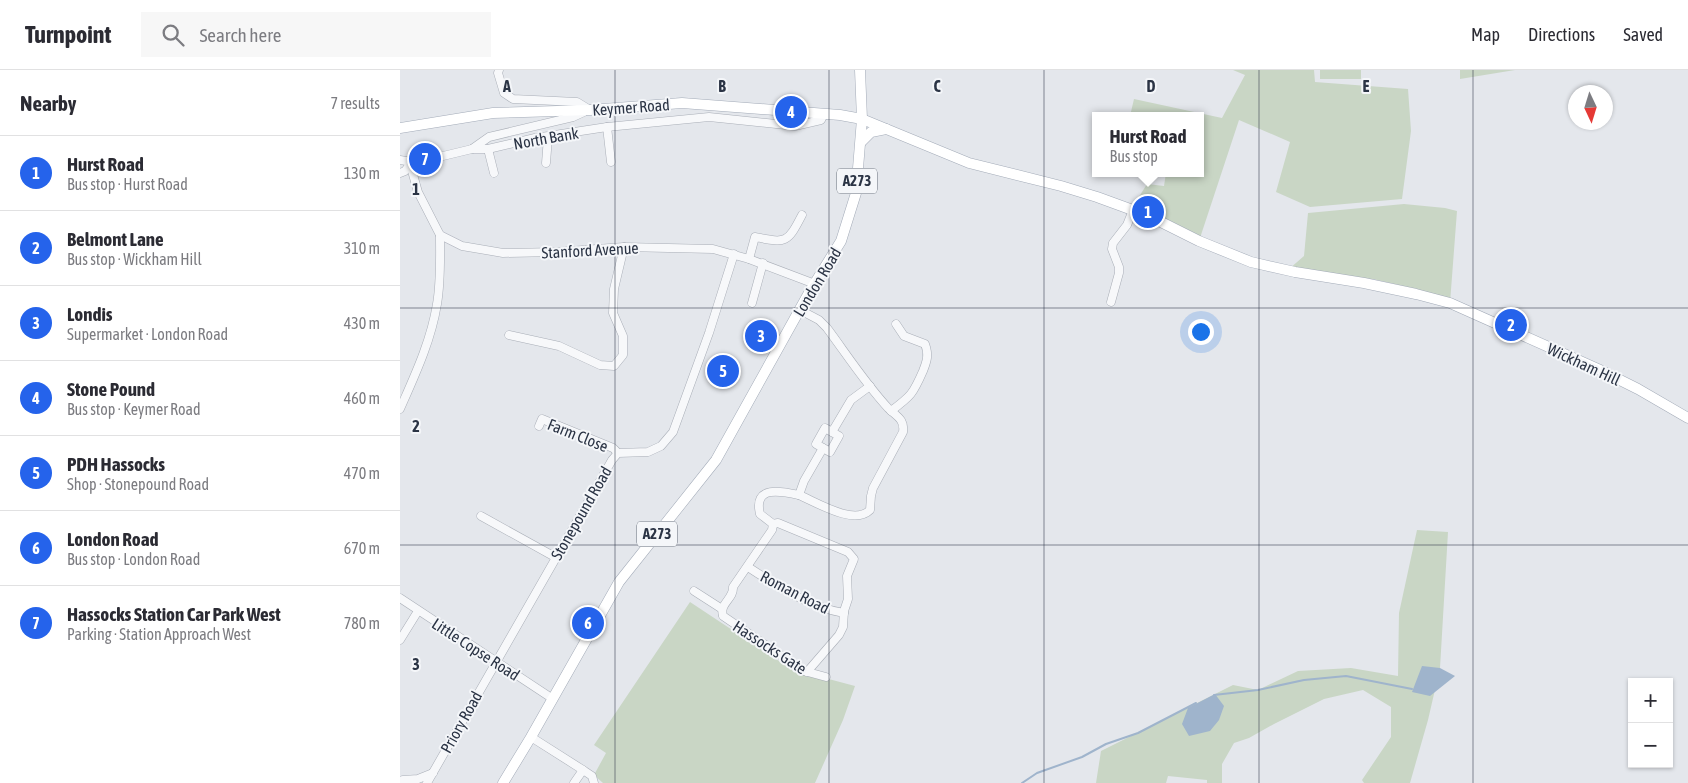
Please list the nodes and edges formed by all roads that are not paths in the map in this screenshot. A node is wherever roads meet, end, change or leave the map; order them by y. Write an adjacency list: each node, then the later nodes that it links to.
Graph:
1 (499, 70): 3 (street)
2 (860, 70): 5 (main road, A273)
3 (590, 110): 4 (main road, Keymer Road); 7 (main road, Keymer Road); 12 (street)
4 (824, 114): 5 (main road, Keymer Road); 6 (street, North Bank)
5 (862, 119): 8 (main road, Keymer Road); 10 (main road, London Road / A273)
6 (608, 127): 9 (street, North Bank); 14 (street)
7 (400, 128)
8 (886, 129): 10 (main road); 19 (main road, Keymer Road)
9 (548, 137): 11 (street, North Bank); 15 (street)
10 (861, 142): 26 (main road, London Road / A273)
11 (488, 149): 12 (street, North Bank); 18 (street)
12 (472, 150): 16 (street)
13 (400, 160): 16 (street)
14 (611, 162)
15 (546, 163)
16 (410, 164): 17 (street); 21 (street)
17 (400, 173)
18 (494, 173)
19 (1133, 210): 27 (street); 35 (main road, Wickham Hill)
20 (802, 215): 24 (street)
21 (440, 235): 22 (street, Stanford Avenue); 33 (street)
22 (624, 247): 23 (street, Stanford Avenue); 31 (street)
23 (734, 254): 24 (street, Stanford Avenue); 39 (street, Stonepound Road)
24 (749, 259): 25 (street, Stanford Avenue)
25 (763, 263): 26 (street, Stanford Avenue); 28 (street)
26 (815, 284): 29 (main road, London Road / A273)
27 (1110, 302)
28 (752, 304)
29 (800, 310): 32 (street); 54 (main road, London Road / A273)
30 (896, 324): 34 (street)
31 (509, 335)
32 (870, 386): 34 (street); 37 (street)
33 (400, 409)
34 (891, 411): 40 (street)
35 (1688, 418)
36 (539, 426): 39 (street, Farm Close)
37 (832, 432): 38 (street); 38 (street)
38 (823, 448): 40 (street)
39 (618, 454): 43 (street, Stonepound Road)
40 (799, 495): 42 (street)
41 (481, 516): 43 (street)
42 (773, 524): 44 (street, Hassocks Gate); 49 (street)
43 (555, 557): 51 (street, Stonepound Road)
44 (748, 567): 47 (street, Hassocks Gate); 49 (street, Roman Road)
45 (694, 591): 47 (street, Hassocks Gate)
46 (400, 598): 48 (street, Little Copse Road)
47 (722, 609): 52 (street, Hassocks Gate)
48 (418, 610): 50 (street); 51 (street, Little Copse Road)
49 (844, 613): 52 (street)
50 (400, 640)
51 (496, 662): 54 (street, Little Copse Road); 57 (street, Priory Road)
52 (807, 672): 53 (street, Hassocks Gate)
53 (826, 677)
54 (553, 698): 55 (main road, London Road / A273)
55 (531, 737): 56 (street); 60 (main road, London Road / A273)
56 (583, 770): 61 (street); 62 (street)
57 (433, 773): 58 (street); 59 (street, Priory Road)
58 (403, 780)
59 (427, 783)
60 (503, 783)
61 (574, 783)
62 (594, 783)

